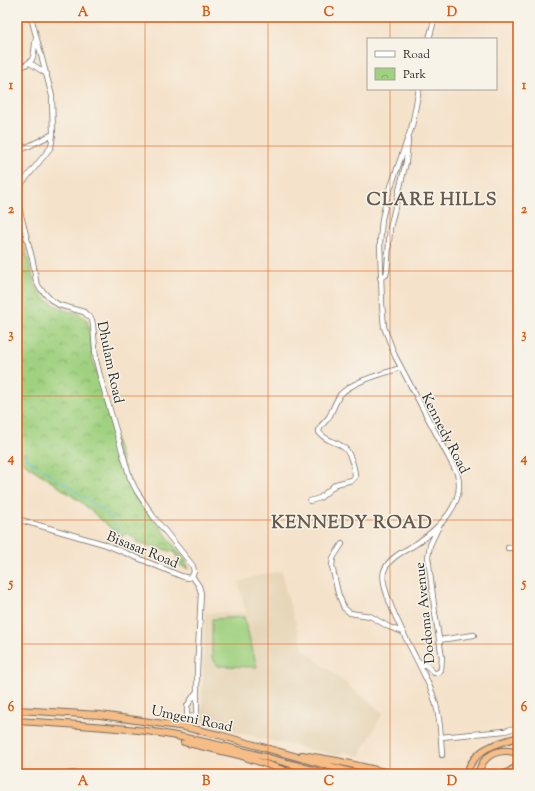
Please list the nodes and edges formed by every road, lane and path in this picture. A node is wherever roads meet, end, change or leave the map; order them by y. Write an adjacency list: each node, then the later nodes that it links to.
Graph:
1 (31, 17): 3 (street)
2 (435, 17): 4 (street)
3 (36, 37): 5 (street); 7 (street)
4 (429, 38)
5 (30, 63): 6 (street); 7 (street)
6 (17, 69)
7 (46, 74): 9 (street)
8 (419, 90): 10 (street, Kennedy Road)
9 (53, 134): 11 (street); 12 (street)
10 (407, 138): 13 (street, Kennedy Road); 13 (street)
11 (17, 152)
12 (18, 188): 21 (street, Dhulam Road)
13 (380, 278): 14 (street, Kennedy Road)
14 (400, 368): 15 (street); 17 (street, Kennedy Road)
15 (310, 501)
16 (17, 519): 21 (street, Bisasar Road)
17 (439, 526): 22 (street, Kennedy Road); 24 (street, Dodoma Avenue)
18 (342, 544): 22 (street)
19 (518, 547): 20 (street)
20 (508, 548)
21 (192, 576): 26 (street, Bisasar Road)
22 (403, 632): 25 (street, Kennedy Road)
23 (474, 635): 24 (street)
24 (439, 640): 25 (street, Dodoma Avenue)
25 (418, 662): 31 (street, Kennedy Road)
26 (197, 691): 26 (street, Bisasar Road)
27 (17, 710): 34 (highway, Umgeni Road)
28 (17, 721): 30 (highway, Umgeni Road)
29 (518, 727): 31 (street)
30 (150, 732): 39 (highway); 40 (highway, Umgeni Road)
31 (441, 737): 35 (street, Kennedy Road)
32 (518, 737): 43 (highway)
33 (518, 753): 44 (highway)
34 (291, 755): 41 (highway, Umgeni Road); 42 (highway)
35 (442, 755)
36 (518, 766): 45 (highway)
37 (66, 774): 38 (street)
38 (87, 774)
39 (295, 774)
40 (328, 774)
41 (358, 774)
42 (393, 774)
43 (466, 774)
44 (478, 774)
45 (505, 774)

